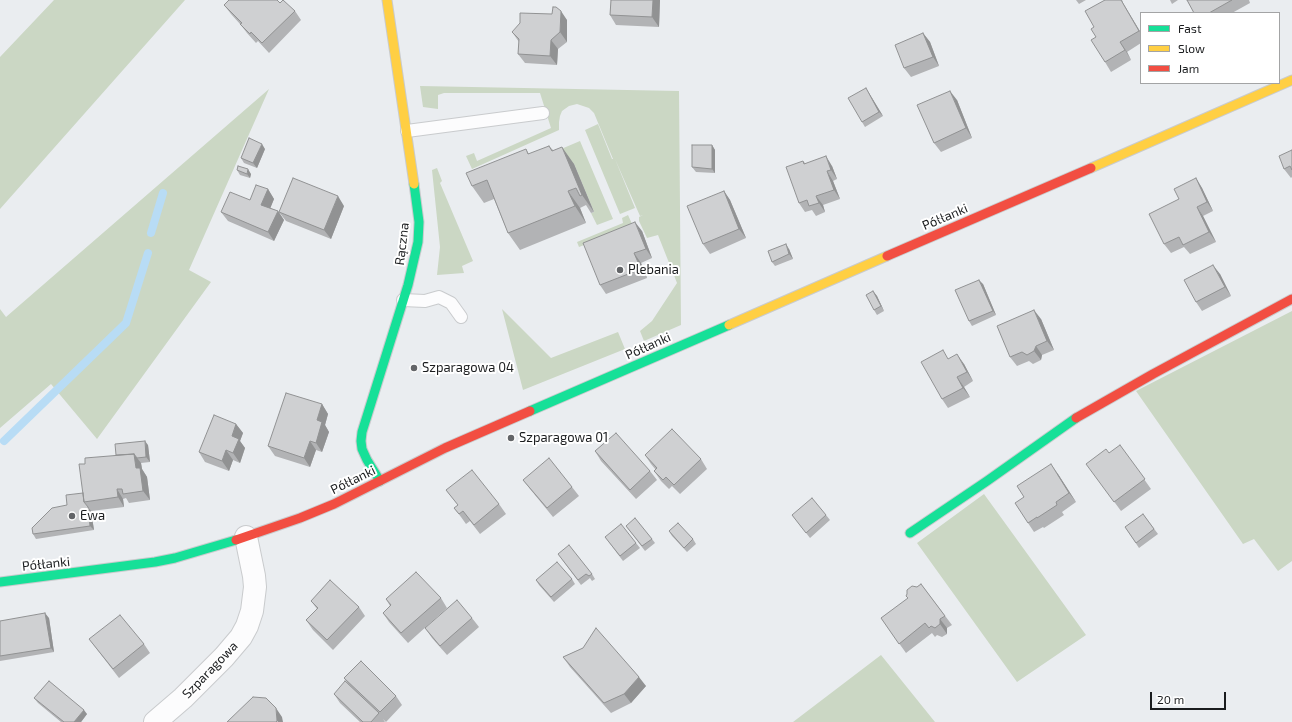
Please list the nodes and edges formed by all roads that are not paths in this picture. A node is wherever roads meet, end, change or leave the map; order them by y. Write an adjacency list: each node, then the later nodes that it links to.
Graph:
1 (387, 0): 4 (street, Rączna)
2 (1292, 80): 8 (street, Półłanki)
3 (543, 113): 4 (lane)
4 (407, 130): 6 (street, Rączna)
5 (1292, 299): 9 (street)
6 (403, 300): 7 (lane); 8 (street, Rączna)
7 (461, 317)
8 (380, 481): 10 (street, Półłanki)
9 (910, 533)
10 (246, 537): 11 (street, Półłanki); 12 (street, Szparagowa)
11 (0, 582)
12 (155, 722)

